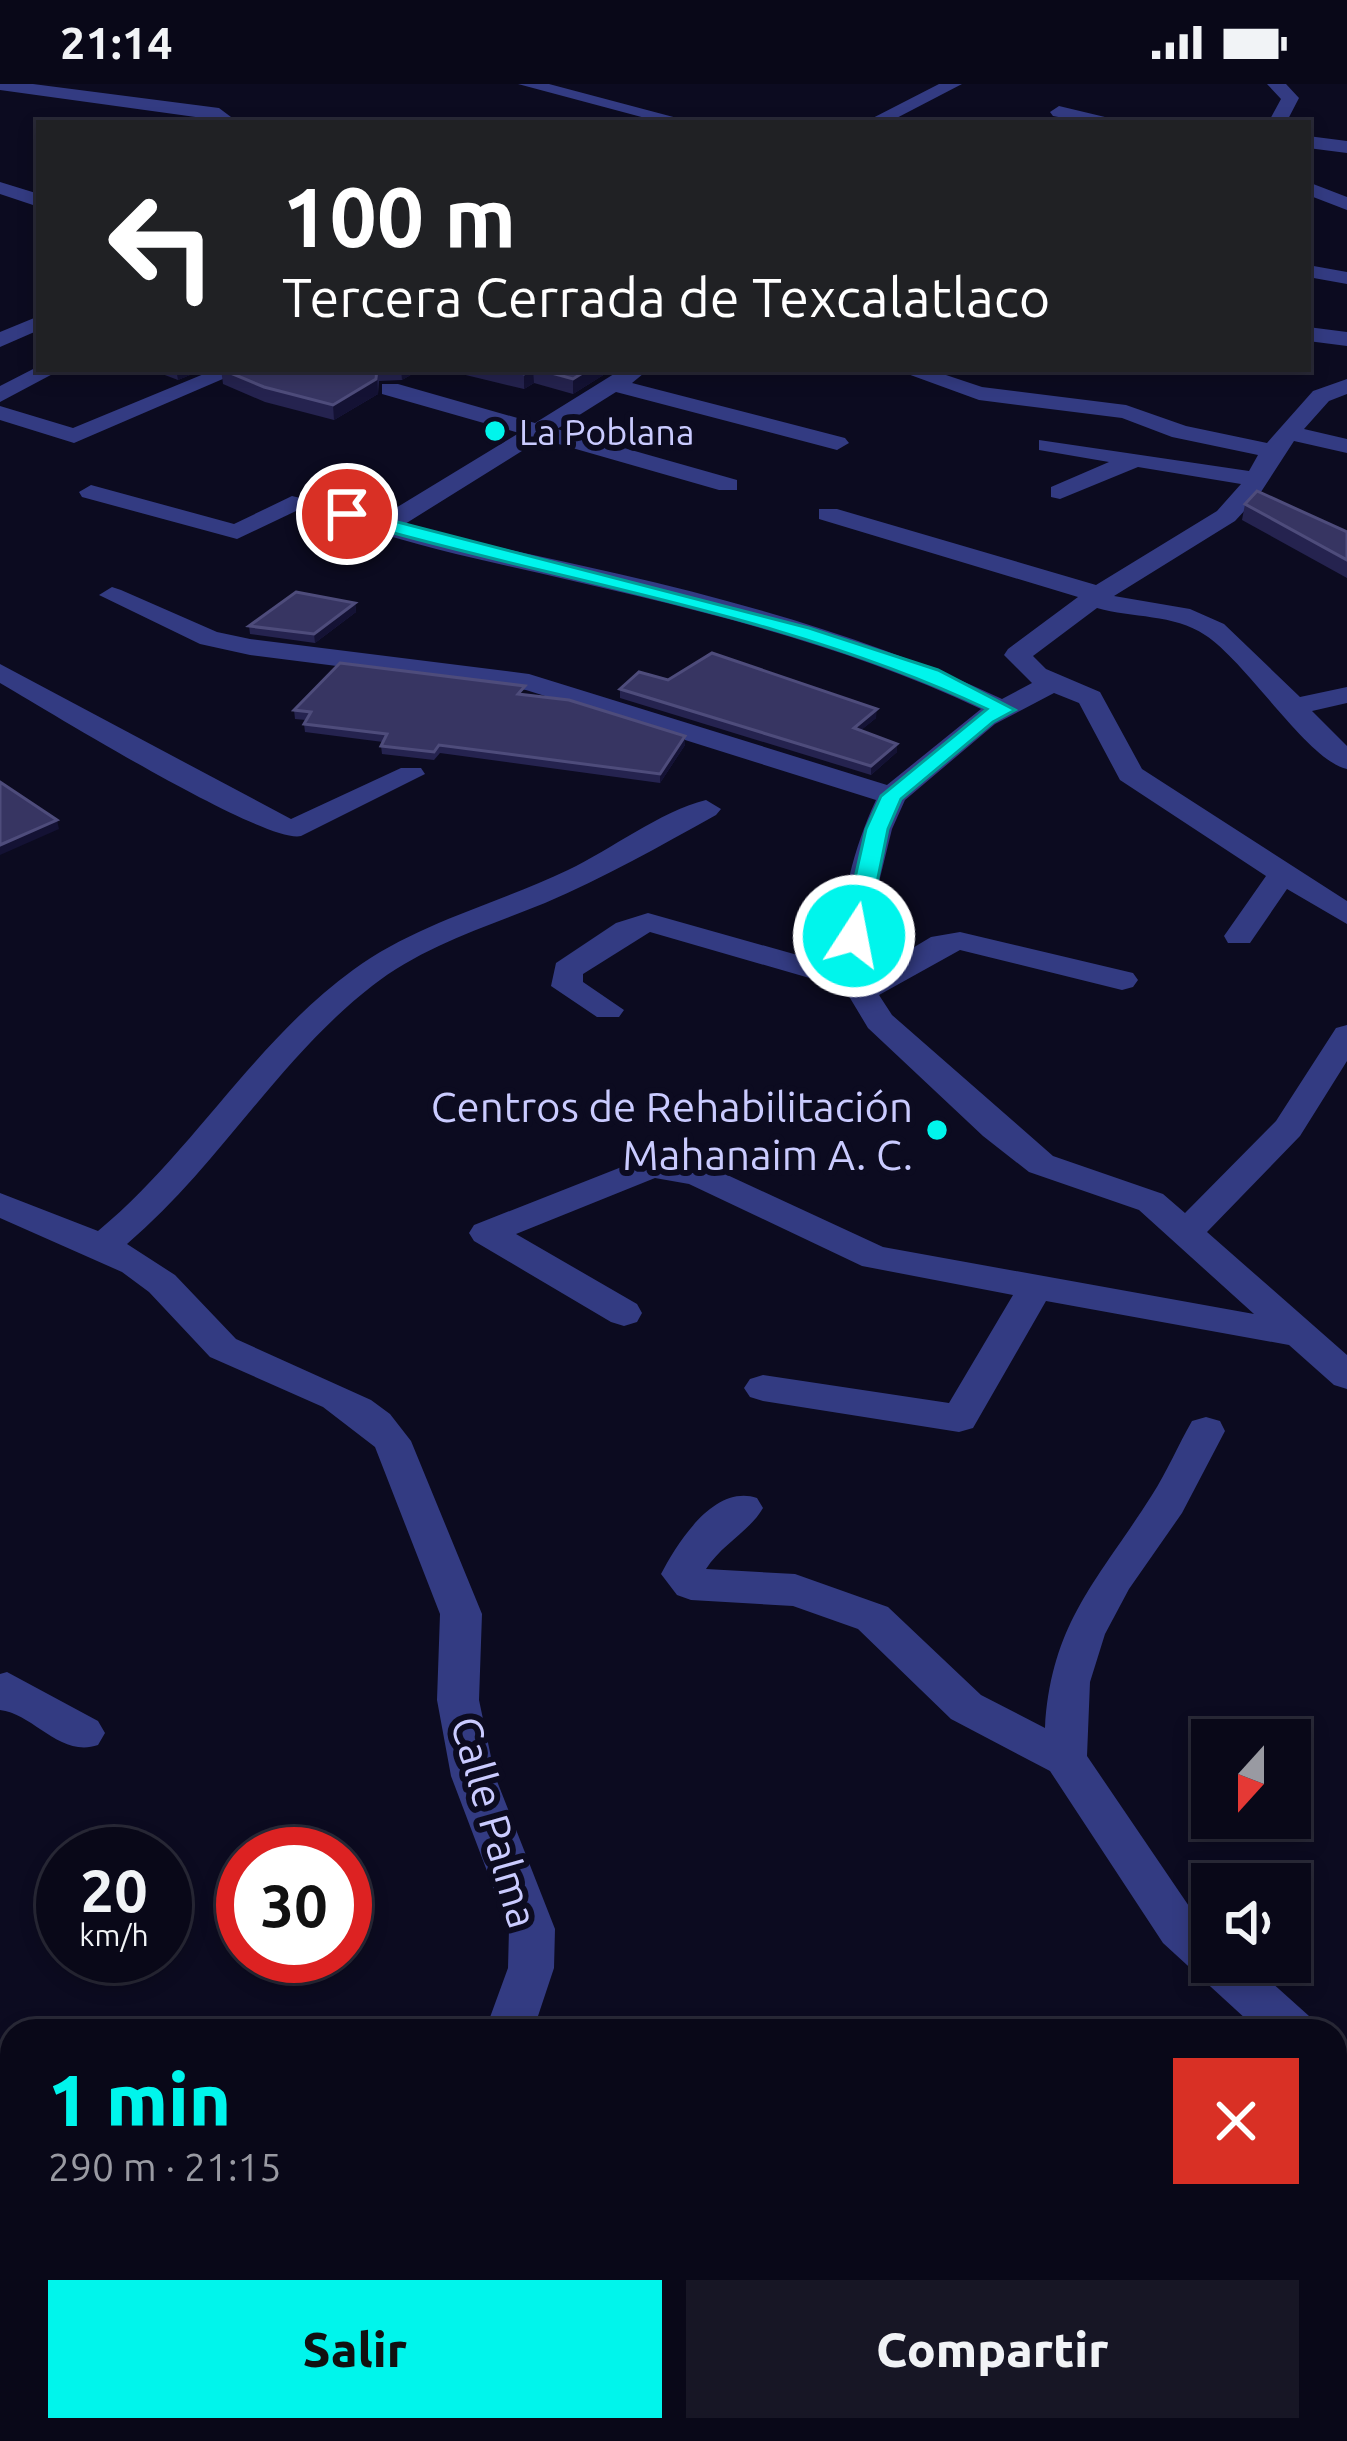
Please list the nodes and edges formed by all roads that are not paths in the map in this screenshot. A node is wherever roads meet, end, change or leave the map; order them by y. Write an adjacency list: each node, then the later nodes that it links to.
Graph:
1 (527, 84): 5 (street)
2 (953, 84): 10 (street)
3 (1276, 84): 12 (street)
4 (0, 85): 7 (street)
5 (625, 108): 8 (street); 9 (street)
6 (1059, 112): 11 (street)
7 (223, 120)
8 (596, 120)
9 (675, 120)
10 (878, 120)
11 (1104, 120)
12 (1279, 120)
13 (1311, 142): 14 (street)
14 (1347, 147)
15 (0, 188): 17 (street)
16 (1311, 189): 18 (street)
17 (36, 201)
18 (1347, 203)
19 (1311, 272): 20 (street)
20 (1347, 278)
21 (36, 323): 23 (street)
22 (1347, 330): 24 (street)
23 (4, 334)
24 (1311, 334)
25 (45, 372): 32 (street)
26 (228, 372): 33 (street)
27 (634, 372): 29 (street)
28 (914, 372): 35 (street)
29 (615, 385): 34 (street); 36 (street)
30 (1347, 386): 35 (street)
31 (390, 389): 34 (street)
32 (0, 395)
33 (0, 413)
34 (541, 430): 40 (street); 45 (street)
35 (1281, 442): 38 (street); 41 (street)
36 (837, 443)
37 (1047, 445): 39 (street)
38 (1347, 446)
39 (1135, 460): 41 (street); 43 (street)
40 (728, 485)
41 (1257, 489): 47 (street)
42 (91, 492): 45 (street)
43 (1060, 492)
44 (828, 514): 47 (street)
45 (386, 525): 52 (street)
46 (112, 596): 55 (street)
47 (1093, 598): 49 (street); 51 (street)
48 (0, 672): 54 (street)
49 (1053, 683): 52 (street); 57 (street)
50 (1347, 695): 51 (street)
51 (1292, 707): 53 (street)
52 (1004, 710): 55 (street)
53 (1347, 761)
54 (411, 774)
55 (892, 796): 61 (street)
56 (706, 809): 66 (street)
57 (1282, 874): 58 (street); 59 (street)
58 (1347, 915)
59 (1239, 936)
60 (1122, 980): 61 (street)
61 (858, 987): 62 (street); 65 (street)
62 (608, 1010)
63 (1347, 1035): 65 (street)
64 (0, 1204): 66 (street, Calle Palma)
65 (1188, 1231): 69 (street)
66 (100, 1247): 79 (street, Calle Palma)
67 (1037, 1286): 68 (street); 69 (street); 71 (street)
68 (624, 1312)
69 (1302, 1335): 70 (street)
70 (1347, 1376)
71 (763, 1388)
72 (1206, 1431): 76 (street)
73 (742, 1508): 76 (street)
74 (3, 1691): 75 (street)
75 (83, 1733)
76 (1065, 1759): 77 (street)
77 (1191, 1939)
78 (1239, 1983): 80 (street)
79 (513, 2019)
80 (1279, 2019)

